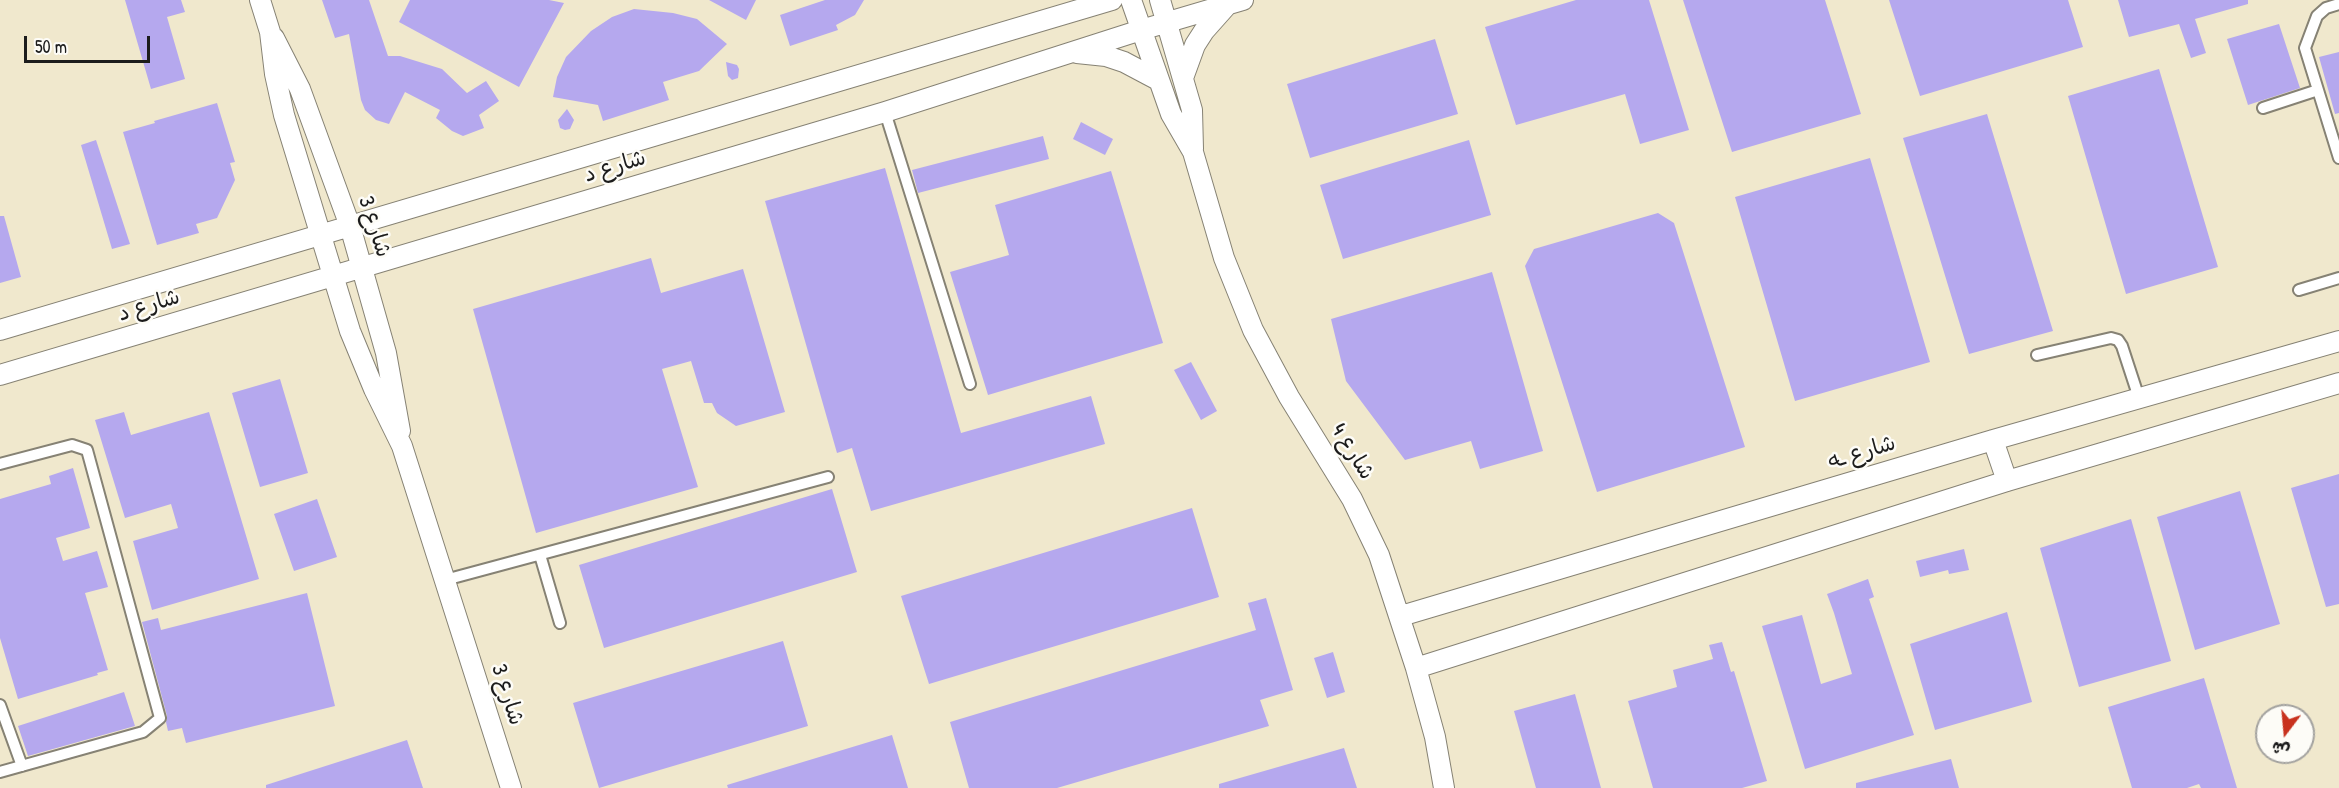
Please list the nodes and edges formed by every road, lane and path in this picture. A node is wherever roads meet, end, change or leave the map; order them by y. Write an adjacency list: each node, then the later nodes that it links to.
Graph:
1 (260, 0): 11 (street, شارع 3)
2 (1081, 0): 8 (street)
3 (1112, 0): 8 (street, شارع د)
4 (1131, 0): 10 (street, شارع 4)
5 (1160, 0): 9 (street, شارع 4)
6 (1235, 2): 9 (street, شارع د); 13 (street)
7 (2339, 4): 15 (lane)
8 (1064, 14): 20 (street, شارع د)
9 (1167, 22): 10 (street, شارع د); 13 (street, شارع 4)
10 (1141, 30): 12 (street, شارع د); 14 (street, شارع 4)
11 (270, 32): 20 (street, شارع 3); 21 (street, شارع 3)
12 (1068, 52): 14 (street); 17 (street, شارع د)
13 (1183, 78): 18 (street, شارع 4)
14 (1158, 80): 18 (street, شارع 4)
15 (2318, 90): 16 (lane); 19 (lane)
16 (2263, 108)
17 (885, 112): 22 (street, شارع د); 31 (lane)
18 (1193, 152): 40 (street, شارع 4)
19 (2339, 158)
20 (350, 226): 21 (street, شارع د); 22 (street, شارع 3)
21 (321, 235): 23 (street, شارع 3); 26 (street, شارع د)
22 (362, 268): 23 (street, شارع د); 34 (street, شارع 3)
23 (334, 276): 29 (street, شارع د); 34 (street, شارع 3)
24 (2339, 278): 25 (lane)
25 (2299, 290)
26 (0, 330)
27 (2339, 341): 32 (street, شارع ـه)
28 (2037, 355): 32 (lane)
29 (0, 375)
30 (2339, 383): 37 (street)
31 (970, 384)
32 (2139, 398): 33 (street, شارع ـه)
33 (1993, 440): 37 (street); 40 (street, شارع ـه)
34 (402, 446): 39 (street, شارع 3)
35 (0, 464): 44 (lane)
36 (828, 477): 38 (lane)
37 (2007, 481): 42 (street)
38 (540, 555): 39 (lane); 41 (lane)
39 (445, 580): 46 (street, شارع 3)
40 (1401, 616): 42 (street, شارع 4)
41 (560, 623)
42 (1416, 668): 47 (street, شارع 4)
43 (0, 705): 44 (lane)
44 (21, 766): 45 (lane)
45 (0, 771)
46 (511, 788)
47 (1444, 788)

